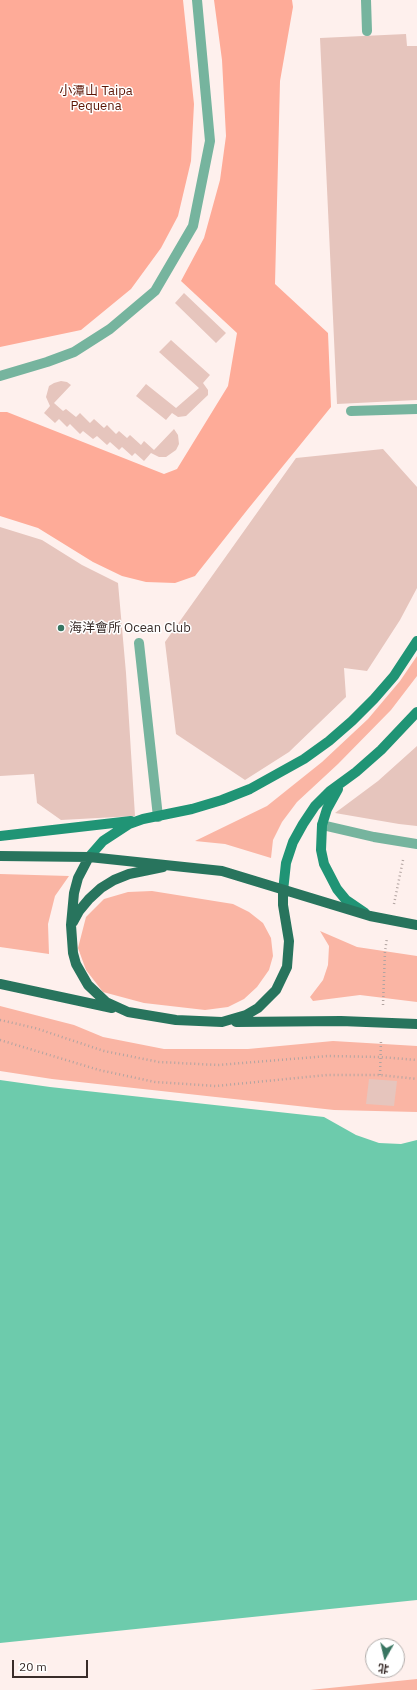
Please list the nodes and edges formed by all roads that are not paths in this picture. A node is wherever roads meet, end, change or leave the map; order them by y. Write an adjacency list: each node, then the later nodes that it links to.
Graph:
1 (196, 0): 4 (street)
2 (366, 0): 3 (street)
3 (367, 31)
4 (0, 376)
5 (417, 409): 6 (street)
6 (351, 411)
7 (417, 641): 11 (street)
8 (139, 643): 11 (street)
9 (417, 712): 10 (street)
10 (352, 775): 13 (street); 19 (street)
11 (158, 817): 12 (street)
12 (143, 819): 14 (street); 17 (street)
13 (322, 825): 15 (street); 20 (street)
14 (0, 836)
15 (412, 843)
16 (0, 856): 17 (main road)
17 (89, 857): 18 (main road); 21 (main road)
18 (172, 865): 19 (main road); 21 (main road)
19 (283, 891): 20 (main road); 25 (main road)
20 (370, 916): 22 (main road)
21 (71, 925): 24 (main road)
22 (417, 925)
23 (0, 984): 24 (main road)
24 (128, 1012): 25 (main road)
25 (222, 1022): 26 (main road)
26 (417, 1024)

